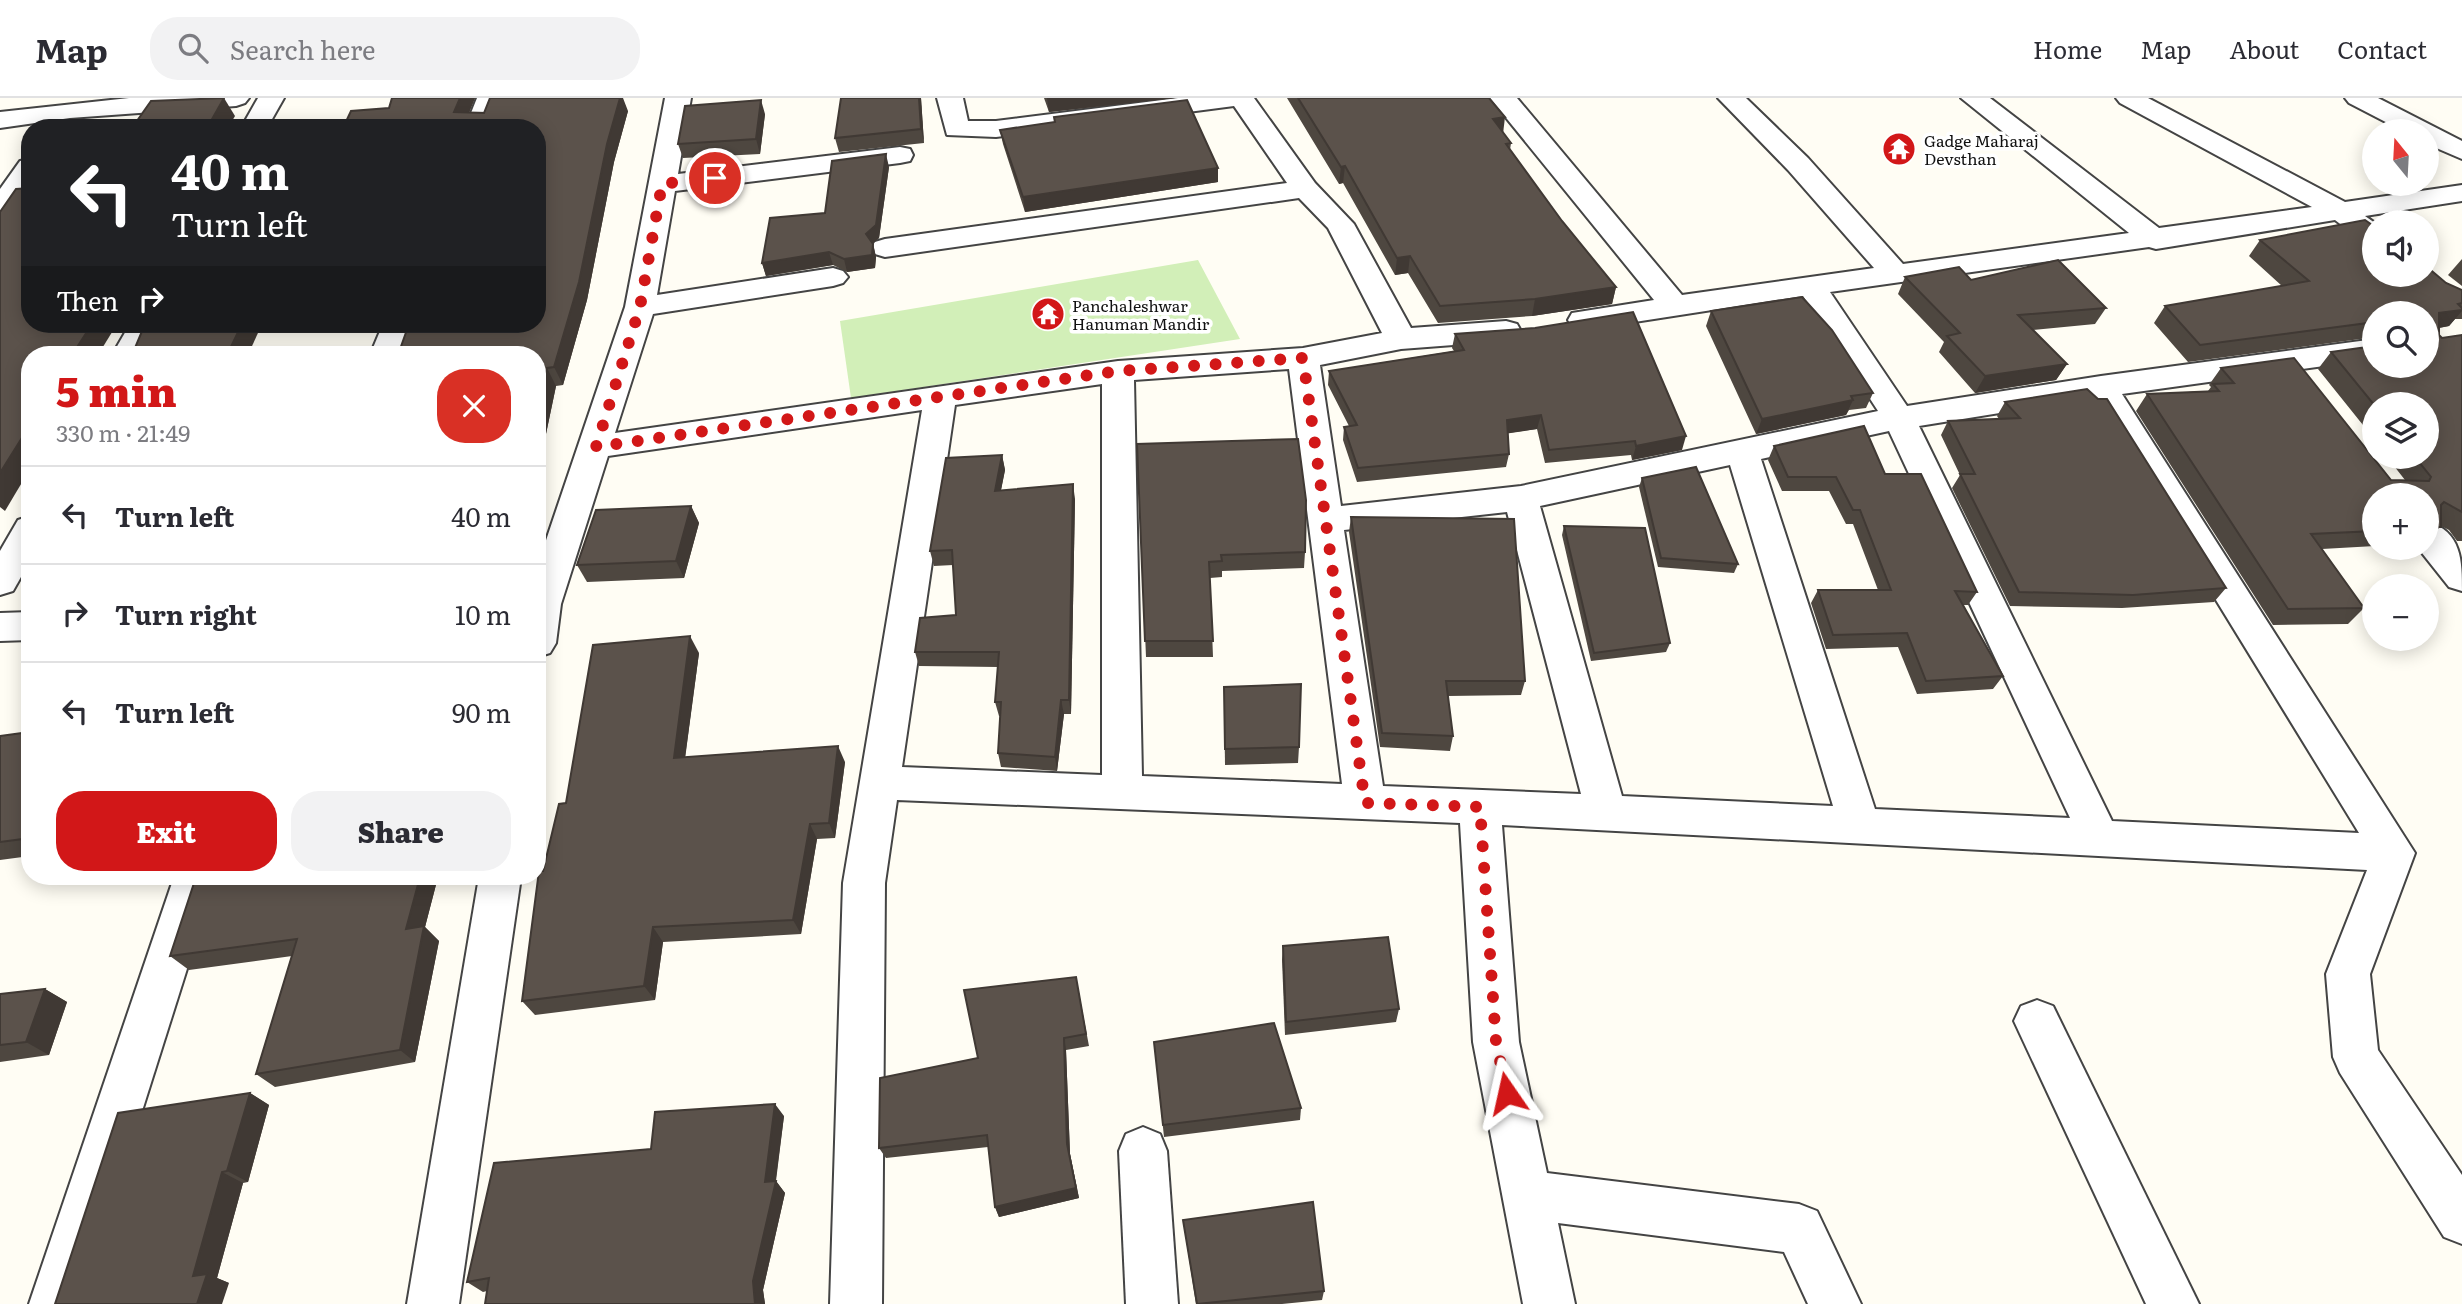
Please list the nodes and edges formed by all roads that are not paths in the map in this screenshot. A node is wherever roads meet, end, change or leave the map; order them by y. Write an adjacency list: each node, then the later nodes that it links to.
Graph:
1 (236, 98): 12 (street)
2 (271, 98): 13 (street)
3 (490, 98): 14 (street)
4 (678, 98): 21 (street)
5 (950, 98): 6 (street)
6 (1240, 98): 22 (street)
7 (1503, 98): 32 (street)
8 (1731, 98): 29 (street)
9 (1974, 98): 27 (street)
10 (2129, 98): 25 (street)
11 (2358, 98): 15 (street)
12 (69, 112): 16 (street)
13 (259, 119)
14 (482, 119)
15 (2399, 119)
16 (0, 120)
17 (2440, 140): 18 (street)
18 (2462, 151)
19 (900, 155): 21 (street)
20 (21, 180): 24 (street)
21 (662, 184): 33 (street)
22 (1305, 189): 28 (street); 34 (street)
23 (2462, 193): 25 (street)
24 (0, 209)
25 (2341, 211): 26 (street); 27 (street)
26 (2362, 227)
27 (2156, 240): 29 (street)
28 (885, 248)
29 (1894, 272): 31 (street)
30 (833, 277): 33 (street)
31 (1810, 285): 32 (street); 42 (street)
32 (1675, 306): 34 (street)
33 (640, 307): 43 (street)
34 (1401, 339): 36 (street)
35 (2362, 351): 37 (street)
36 (1303, 358): 38 (street); 46 (street)
37 (2290, 360): 39 (street); 40 (street)
38 (1118, 371): 41 (street); 55 (street)
39 (2101, 386): 42 (street); 61 (street)
40 (2314, 391)
41 (940, 397): 43 (street); 54 (street)
42 (1899, 418): 44 (street); 60 (street)
43 (596, 447): 51 (street)
44 (1742, 450): 45 (street); 59 (street)
45 (1521, 498): 46 (street); 58 (street)
46 (1326, 520): 56 (street)
47 (21, 545): 50 (street)
48 (2439, 549): 49 (street)
49 (2462, 578)
50 (0, 582)
51 (546, 587)
52 (21, 626): 53 (street)
53 (0, 627)
54 (880, 783): 55 (street); 70 (street)
55 (1122, 793): 56 (street)
56 (1365, 803): 57 (street)
57 (1480, 807): 58 (street); 66 (street)
58 (1606, 813): 59 (street)
59 (1860, 827): 60 (street)
60 (2101, 838): 61 (street)
61 (2393, 853): 67 (street)
62 (192, 885): 68 (street)
63 (499, 885): 69 (street)
64 (2037, 1021): 74 (street)
65 (1143, 1151): 71 (street)
66 (1527, 1195): 72 (street); 73 (street)
67 (2462, 1219)
68 (55, 1304)
69 (433, 1304)
70 (856, 1304)
71 (1152, 1304)
72 (1549, 1304)
73 (1835, 1304)
74 (2173, 1304)

